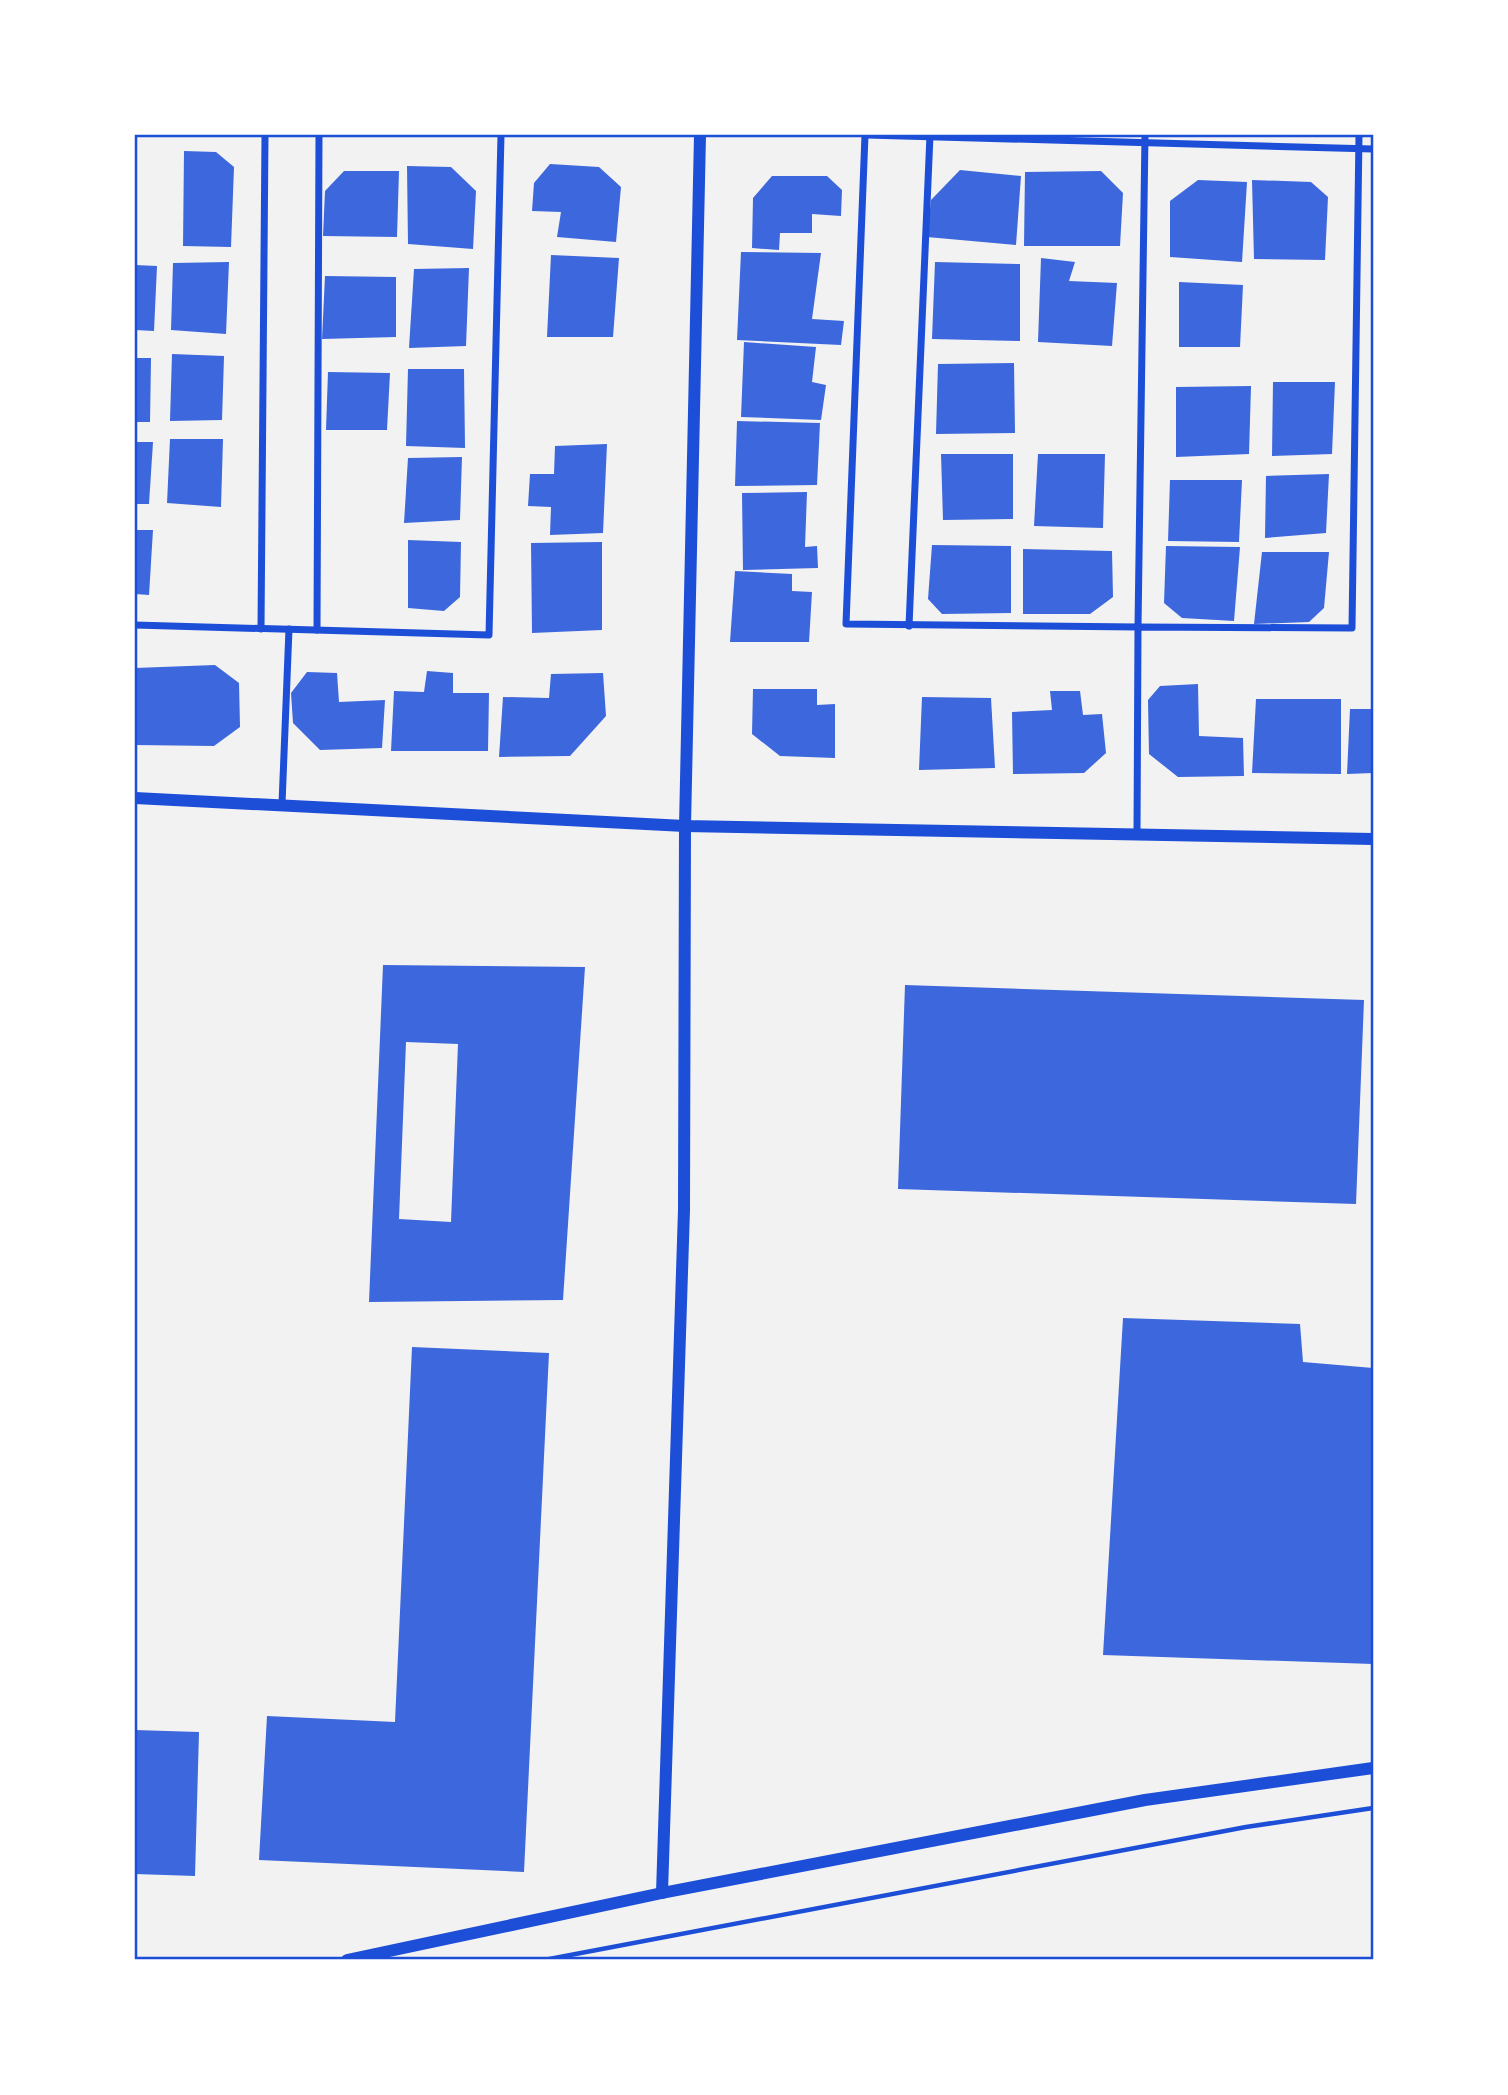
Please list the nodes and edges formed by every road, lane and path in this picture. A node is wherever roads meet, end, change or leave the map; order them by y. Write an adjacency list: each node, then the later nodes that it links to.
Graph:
1 (265, 135): 14 (street)
2 (319, 135): 16 (street)
3 (501, 135): 16 (street)
4 (700, 135): 19 (street)
5 (866, 135): 6 (street); 12 (street)
6 (930, 135): 8 (street); 12 (street)
7 (1359, 135): 9 (street)
8 (1145, 138): 9 (street); 13 (street)
9 (1358, 149): 10 (street); 13 (street)
10 (1373, 149)
11 (135, 625): 14 (street)
12 (909, 626): 13 (street)
13 (1138, 627): 20 (street)
14 (261, 628): 15 (street)
15 (289, 629): 16 (street); 18 (street)
16 (317, 630)
17 (135, 798): 18 (street)
18 (282, 804): 19 (street)
19 (685, 826): 20 (street); 24 (street)
20 (1137, 835): 21 (street)
21 (1373, 839)
22 (1373, 1768): 24 (street)
23 (1373, 1808): 26 (path)
24 (662, 1893): 25 (street)
25 (347, 1960)
26 (544, 1960)

